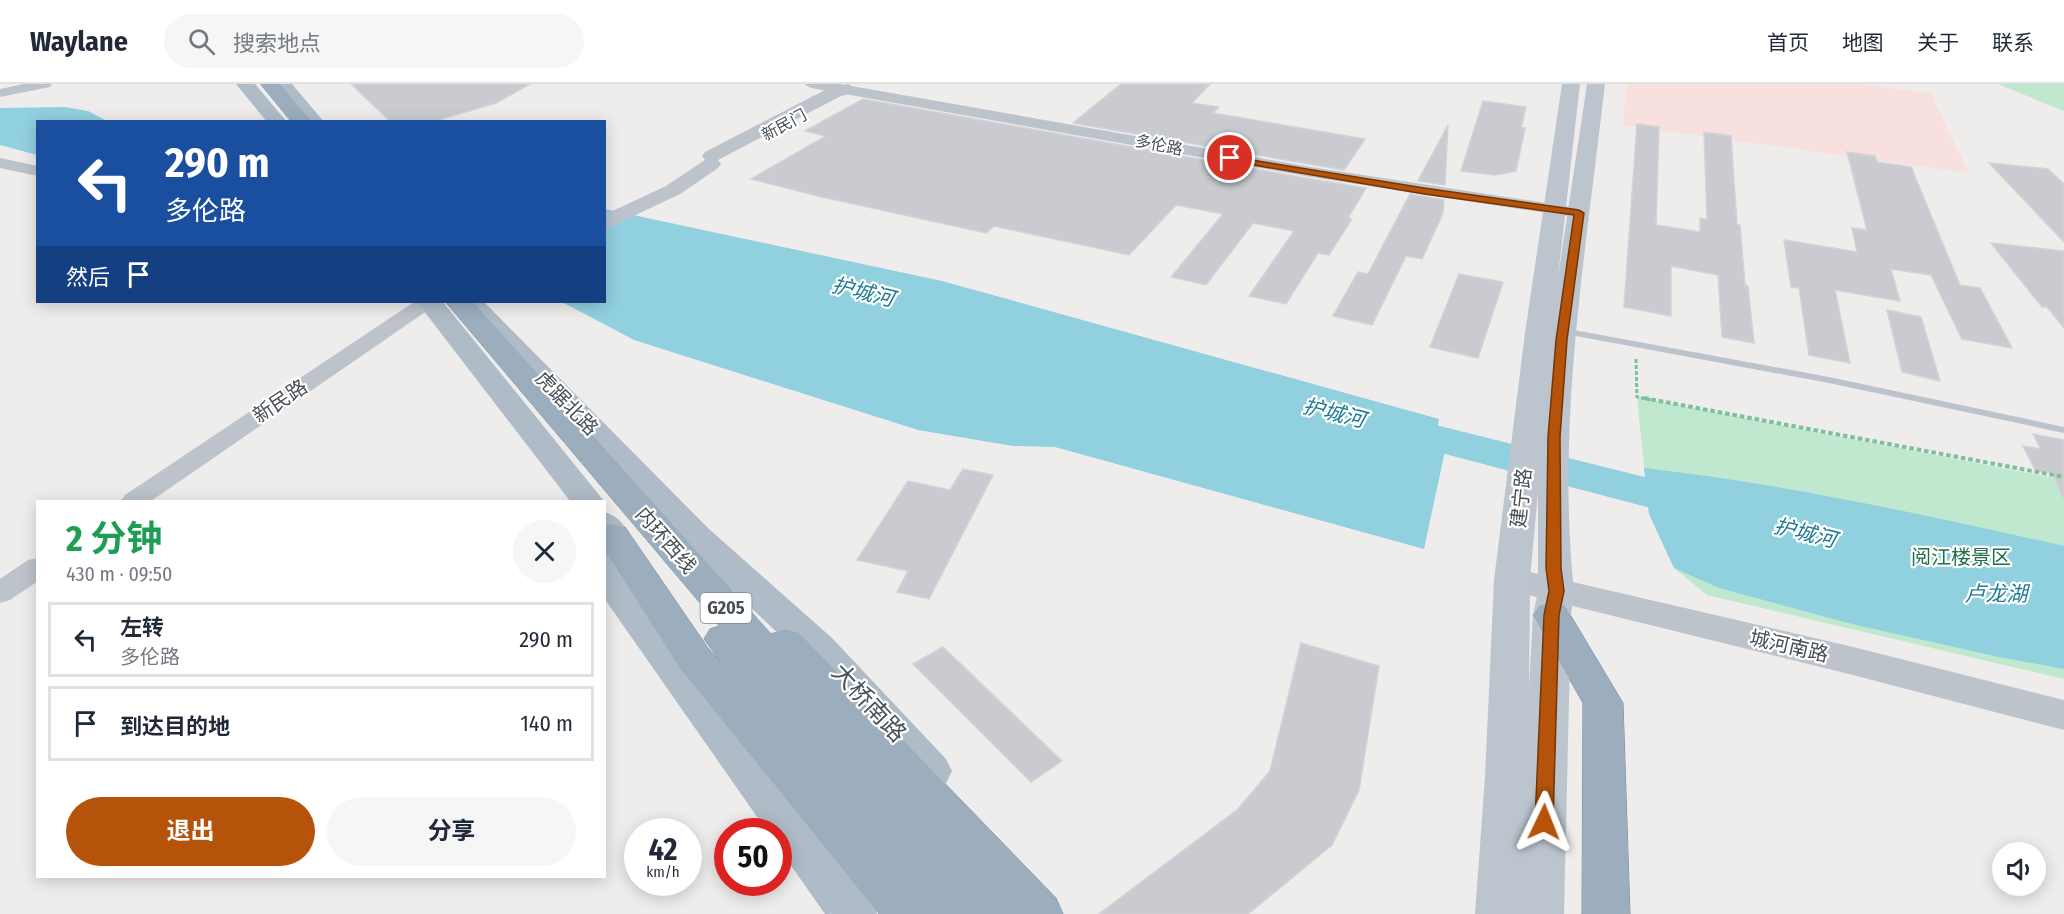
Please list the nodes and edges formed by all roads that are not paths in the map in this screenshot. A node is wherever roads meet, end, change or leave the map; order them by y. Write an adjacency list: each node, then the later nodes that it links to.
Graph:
1 (45, 84): 11 (street)
2 (245, 84): 13 (main road)
3 (258, 84): 14 (highway)
4 (270, 84): 15 (highway)
5 (282, 84): 16 (main road)
6 (812, 84): 10 (street, 多伦路)
7 (910, 84): 12 (street)
8 (1570, 84): 19 (main road, 建宁路)
9 (1596, 84): 21 (main road, 建宁路)
10 (847, 89): 12 (street, 多伦路); 20 (street, 新民门)
11 (0, 93)
12 (895, 97): 19 (street, 多伦路)
13 (276, 120)
14 (288, 120)
15 (301, 120)
16 (313, 120)
17 (0, 163): 18 (street)
18 (36, 171)
19 (1554, 209): 21 (street, 多伦路); 30 (main road, 建宁路)
20 (620, 210): 22 (street, 新民门)
21 (1579, 213): 28 (main road, 建宁路)
22 (606, 222)
23 (427, 303): 31 (street, 新民路)
24 (429, 303): 32 (main road)
25 (443, 303): 42 (highway, 内环西线 / G205)
26 (460, 303): 43 (highway, 内环西线 / G205)
27 (471, 303): 33 (main road, 虎踞北路)
28 (1563, 331): 29 (lane); 30 (main road, 建宁路)
29 (2064, 430)
30 (1542, 431): 36 (main road, 建宁路); 37 (main road, 建宁路)
31 (135, 500)
32 (586, 500)
33 (664, 504): 44 (highway); 45 (main road, 大桥南路)
34 (609, 529): 40 (main road); 41 (highway)
35 (36, 568): 38 (street)
36 (1512, 580): 37 (street, 城河南路); 46 (main road, 建宁路)
37 (1554, 591): 39 (street, 城河南路); 47 (main road, 建宁路); 48 (highway)
38 (0, 593)
39 (2064, 715)
40 (853, 914)
41 (909, 914)
42 (953, 914)
43 (992, 914)
44 (1039, 914)
45 (1061, 914)
46 (1499, 914)
47 (1540, 914)
48 (1606, 914)

